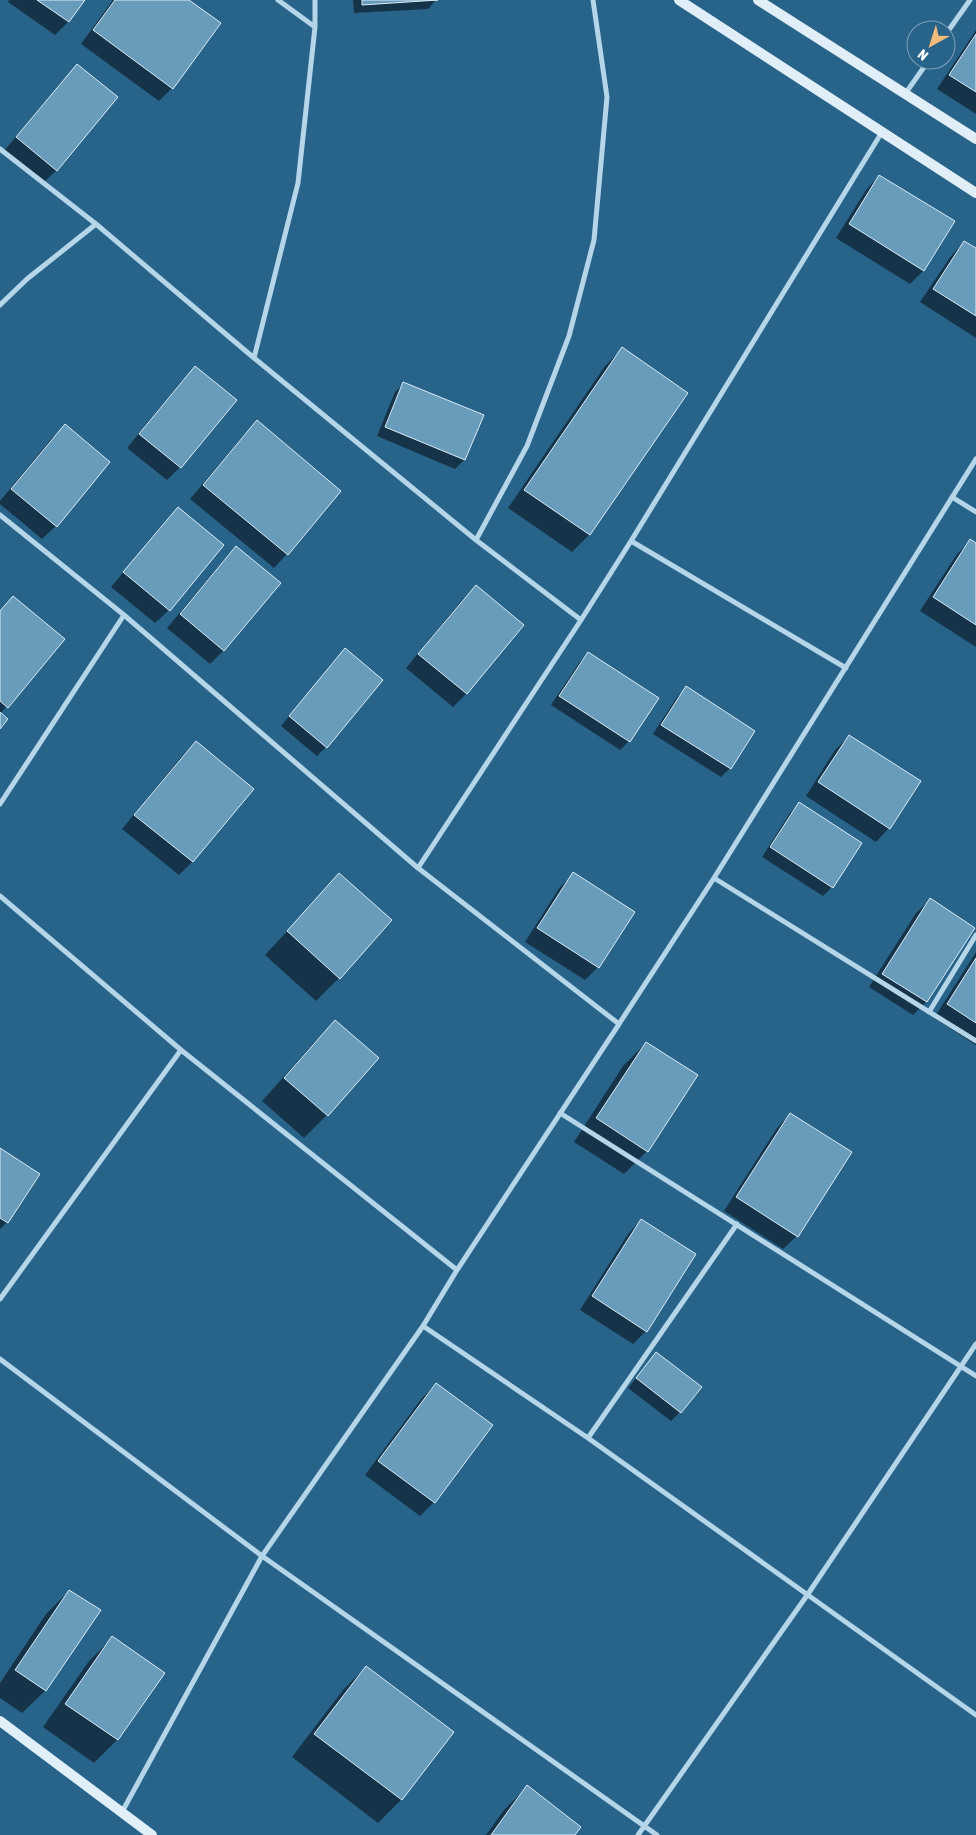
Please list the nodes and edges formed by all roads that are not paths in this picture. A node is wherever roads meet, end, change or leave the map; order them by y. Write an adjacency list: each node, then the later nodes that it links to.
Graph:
1 (278, 0): 8 (street)
2 (314, 0): 8 (street)
3 (593, 0): 22 (street)
4 (679, 0): 11 (main road)
5 (758, 0): 10 (main road)
6 (970, 0): 7 (street)
7 (956, 20)
8 (315, 27): 17 (street)
9 (922, 70): 10 (street)
10 (906, 94): 12 (main road)
11 (882, 132): 14 (main road); 23 (street)
12 (976, 139)
13 (0, 149): 15 (street)
14 (976, 193)
15 (96, 224): 16 (street); 17 (street)
16 (0, 305)
17 (254, 358): 22 (street)
18 (976, 459): 19 (street)
19 (952, 497): 20 (street); 26 (street)
20 (976, 512)
21 (0, 515): 24 (street)
22 (476, 540): 25 (street)
23 (631, 541): 25 (street); 26 (street)
24 (124, 615): 27 (street); 28 (street)
25 (581, 620): 28 (street)
26 (846, 668): 29 (street)
27 (0, 804)
28 (418, 868): 33 (street)
29 (714, 878): 32 (street); 33 (street)
30 (0, 896): 35 (street)
31 (976, 935): 32 (street)
32 (929, 1012): 34 (street)
33 (619, 1024): 36 (street)
34 (976, 1042)
35 (181, 1050): 38 (street); 39 (street)
36 (560, 1113): 37 (street); 38 (street)
37 (737, 1224): 43 (street); 45 (street)
38 (457, 1270): 40 (street)
39 (0, 1299)
40 (423, 1326): 45 (street); 46 (street)
41 (976, 1344): 43 (street)
42 (0, 1359): 46 (street)
43 (962, 1367): 44 (street); 47 (street)
44 (976, 1376)
45 (588, 1438): 47 (street)
46 (262, 1556): 50 (street); 51 (street)
47 (808, 1594): 48 (street); 51 (street)
48 (976, 1715)
49 (2, 1726): 50 (main road)
50 (122, 1812): 52 (main road)
51 (645, 1826): 53 (street); 54 (street)
52 (152, 1835)
53 (638, 1835)
54 (658, 1835)

